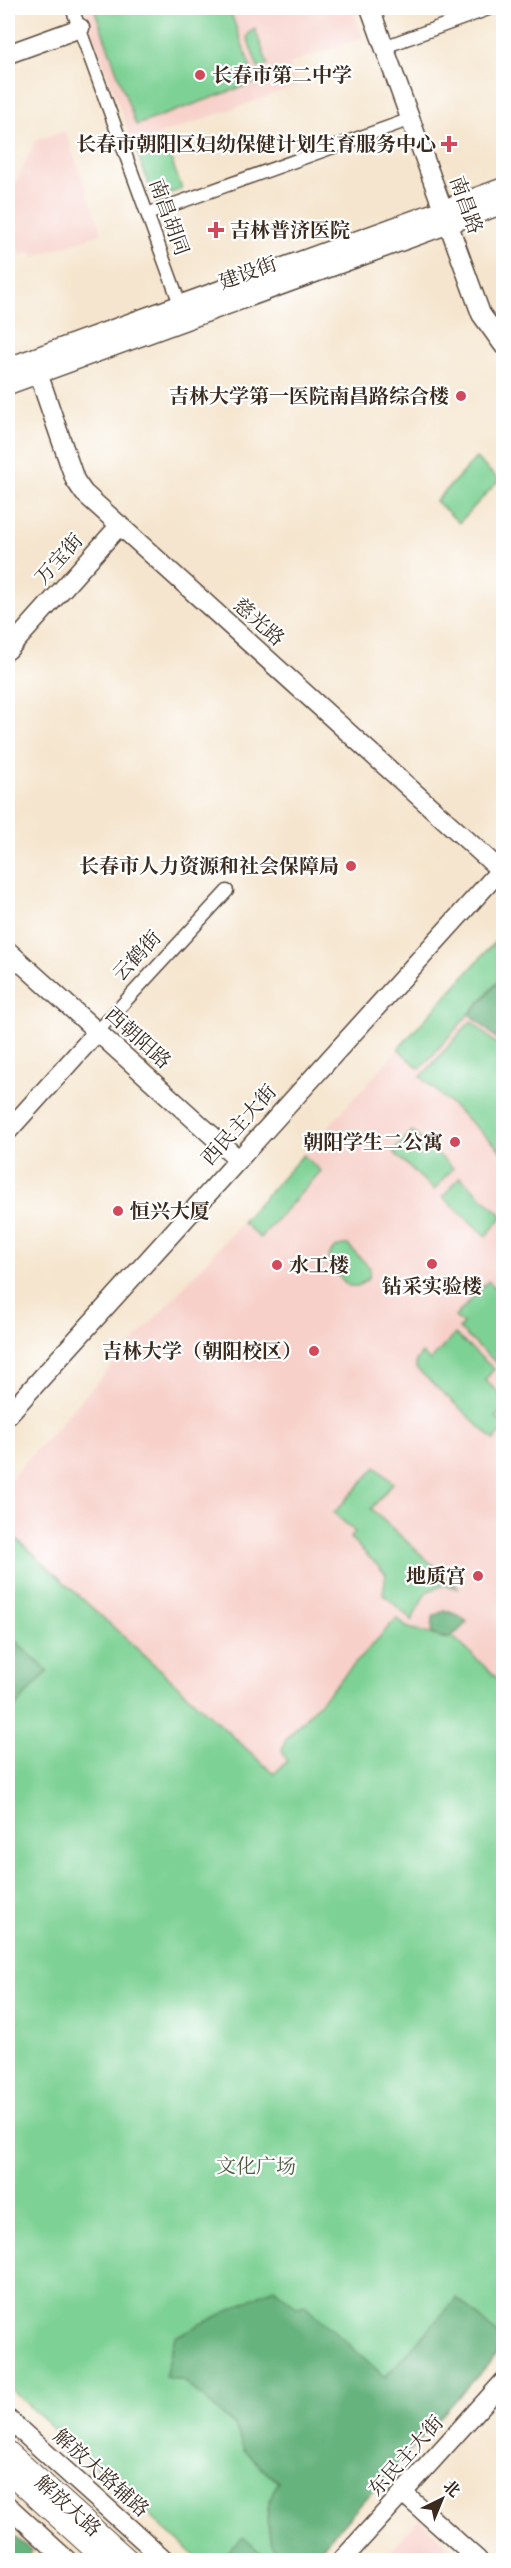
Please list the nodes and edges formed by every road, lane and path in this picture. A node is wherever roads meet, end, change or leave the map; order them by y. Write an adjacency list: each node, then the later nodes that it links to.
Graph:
1 (72, 8): 4 (street, 南昌胡同)
2 (370, 8): 5 (main road, 南昌路)
3 (491, 8): 5 (street)
4 (80, 28): 6 (main road); 10 (street, 南昌胡同)
5 (384, 46): 7 (main road, 南昌路)
6 (8, 54)
7 (411, 119): 10 (street); 11 (main road, 南昌路)
8 (504, 187): 11 (main road, 建设街)
9 (504, 204): 11 (main road, 建设街)
10 (147, 214): 12 (street, 南昌胡同)
11 (446, 216): 12 (main road, 建设街); 13 (main road, 南昌路); 15 (main road, 建设街)
12 (180, 304): 14 (main road, 建设街)
13 (504, 346)
14 (8, 367)
15 (38, 374): 16 (main road, 建设街); 17 (main road, 慈光路)
16 (8, 385)
17 (120, 525): 18 (main road, 万宝街); 19 (main road, 慈光路)
18 (8, 650)
19 (502, 868): 24 (main road, 西民主大街)
20 (228, 891): 22 (street, 云鹤街)
21 (8, 951): 22 (main road, 西朝阳路)
22 (97, 1032): 23 (main road, 云鹤街); 24 (main road, 西朝阳路)
23 (8, 1131)
24 (238, 1159): 25 (main road, 西民主大街)
25 (8, 1415)
26 (504, 2381): 30 (main road, 东民主大街)
27 (8, 2419): 35 (main road, 解放大路辅路)
28 (8, 2451): 34 (main road, 解放大路)
29 (8, 2472): 33 (main road, 解放大路)
30 (403, 2493): 36 (main road, 东民主大街); 37 (main road)
31 (8, 2506): 32 (main road)
32 (67, 2560)
33 (105, 2560)
34 (129, 2560)
35 (165, 2560)
36 (342, 2560)
37 (478, 2560)

